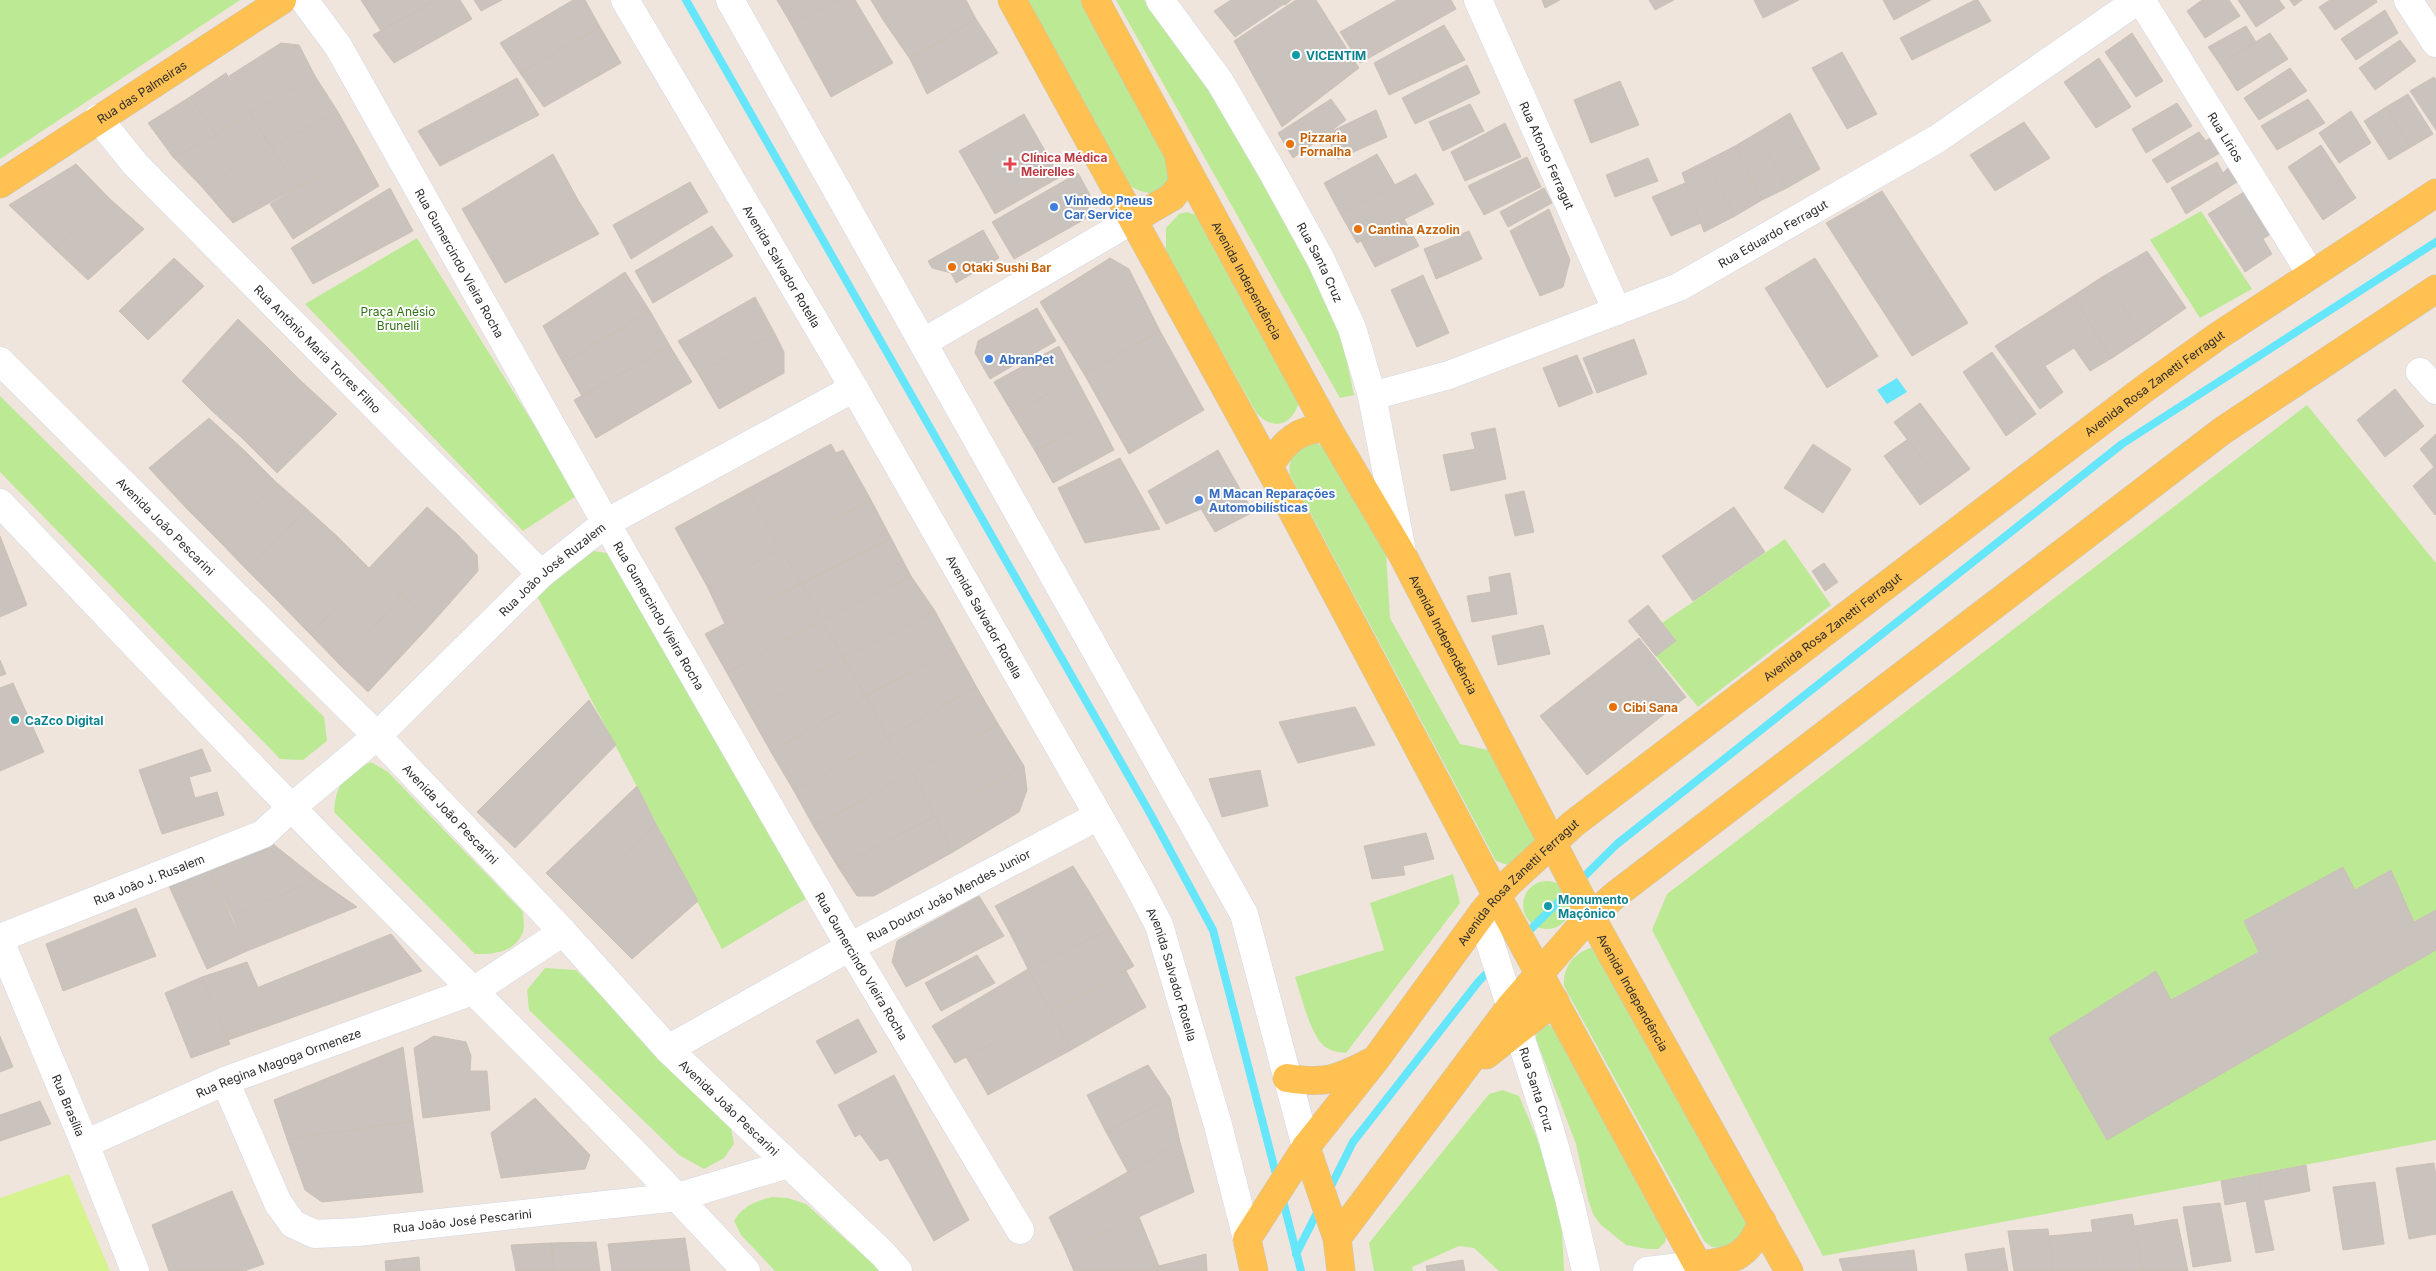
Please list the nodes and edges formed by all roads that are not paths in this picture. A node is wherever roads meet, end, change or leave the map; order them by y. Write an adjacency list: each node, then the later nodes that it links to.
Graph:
1 (282, 0): 12 (main road, Rua das Palmeiras)
2 (304, 0): 27 (street, Rua Gumercindo Vieira Rocha)
3 (625, 0): 22 (street, Avenida Salvador Rotella)
4 (730, 0): 20 (street)
5 (1012, 0): 16 (main road)
6 (1095, 0): 13 (main road, Avenida Independência)
7 (1160, 0): 23 (street, Rua Santa Cruz)
8 (1478, 0): 19 (street, Rua Afonso Ferragut)
9 (2139, 0): 17 (street, Rua Lírios); 19 (street, Rua Eduardo Ferragut)
10 (2408, 0): 11 (street)
11 (2436, 43)
12 (98, 118): 14 (main road, Rua das Palmeiras); 29 (street, Rua Antônio Maria Torres Filho)
13 (1178, 153): 16 (main road); 24 (main road, Avenida Independência)
14 (0, 184)
15 (2436, 193): 17 (main road, Avenida Rosa Zanetti Ferragut)
16 (1134, 219): 20 (street); 25 (main road)
17 (2311, 274): 33 (main road, Avenida Rosa Zanetti Ferragut)
18 (2436, 289): 35 (main road)
19 (1617, 311): 23 (street, Rua Eduardo Ferragut)
20 (924, 342): 45 (street)
21 (0, 361): 30 (street, Avenida João Pescarini)
22 (854, 388): 27 (street, Rua João José Ruzalem); 32 (street, Avenida Salvador Rotella)
23 (1372, 396): 28 (street, Rua Santa Cruz)
24 (1328, 428): 25 (main road); 28 (main road, Avenida Independência)
25 (1269, 467): 34 (main road)
26 (0, 503): 31 (street)
27 (606, 523): 29 (street, Rua João José Ruzalem); 38 (street, Rua Gumercindo Vieira Rocha)
28 (1403, 556): 33 (main road, Avenida Independência)
29 (541, 574): 30 (street, Rua João José Ruzalem)
30 (377, 736): 31 (street, Rua João José Ruzalem); 36 (street, Avenida João Pescarini)
31 (291, 808): 37 (street, Rua João J. Rusalem); 40 (street)
32 (1098, 816): 38 (street, Rua Doutor João Mendes Junior); 54 (street, Avenida Salvador Rotella)
33 (1552, 844): 34 (main road, Avenida Rosa Zanetti Ferragut); 35 (main road, Avenida Independência)
34 (1492, 902): 39 (main road); 42 (street, Rua Santa Cruz); 44 (main road, Avenida Rosa Zanetti Ferragut)
35 (1590, 917): 39 (main road); 51 (main road, Avenida Independência)
36 (563, 932): 40 (street, Rua Regina Magoga Ormeneze); 43 (street, Avenida João Pescarini)
37 (0, 939): 47 (street, Rua Brasília)
38 (850, 947): 43 (street, Rua Doutor João Mendes Junior); 52 (street, Rua Gumercindo Vieira Rocha)
39 (1539, 972): 41 (main road); 42 (main road)
40 (475, 990): 46 (street, Rua Regina Magoga Ormeneze); 50 (street)
41 (1555, 1001): 42 (main road); 55 (main road)
42 (1514, 1018): 53 (main road); 61 (street, Rua Santa Cruz)
43 (668, 1049): 49 (street, Avenida João Pescarini)
44 (1376, 1059): 45 (main road); 48 (main road, Avenida Rosa Zanetti Ferragut)
45 (1287, 1078): 48 (street)
46 (225, 1080): 47 (street, Rua Regina Magoga Ormeneze); 50 (street, Rua João José Pescarini)
47 (85, 1144): 56 (street, Rua Brasília)
48 (1306, 1147): 53 (main road); 54 (main road, Avenida Rosa Zanetti Ferragut)
49 (788, 1164): 50 (street, Rua João José Pescarini); 58 (street, Avenida João Pescarini)
50 (678, 1197): 57 (street)
51 (1762, 1221): 55 (main road); 63 (main road, Avenida Independência)
52 (1020, 1230)
53 (1337, 1238): 60 (main road)
54 (1247, 1239): 59 (main road, Avenida Salvador Rotella)
55 (1700, 1268): 62 (street)
56 (135, 1271)
57 (746, 1271)
58 (898, 1271)
59 (1254, 1271)
60 (1341, 1271)
61 (1586, 1271)
62 (1647, 1271)
63 (1789, 1271)

